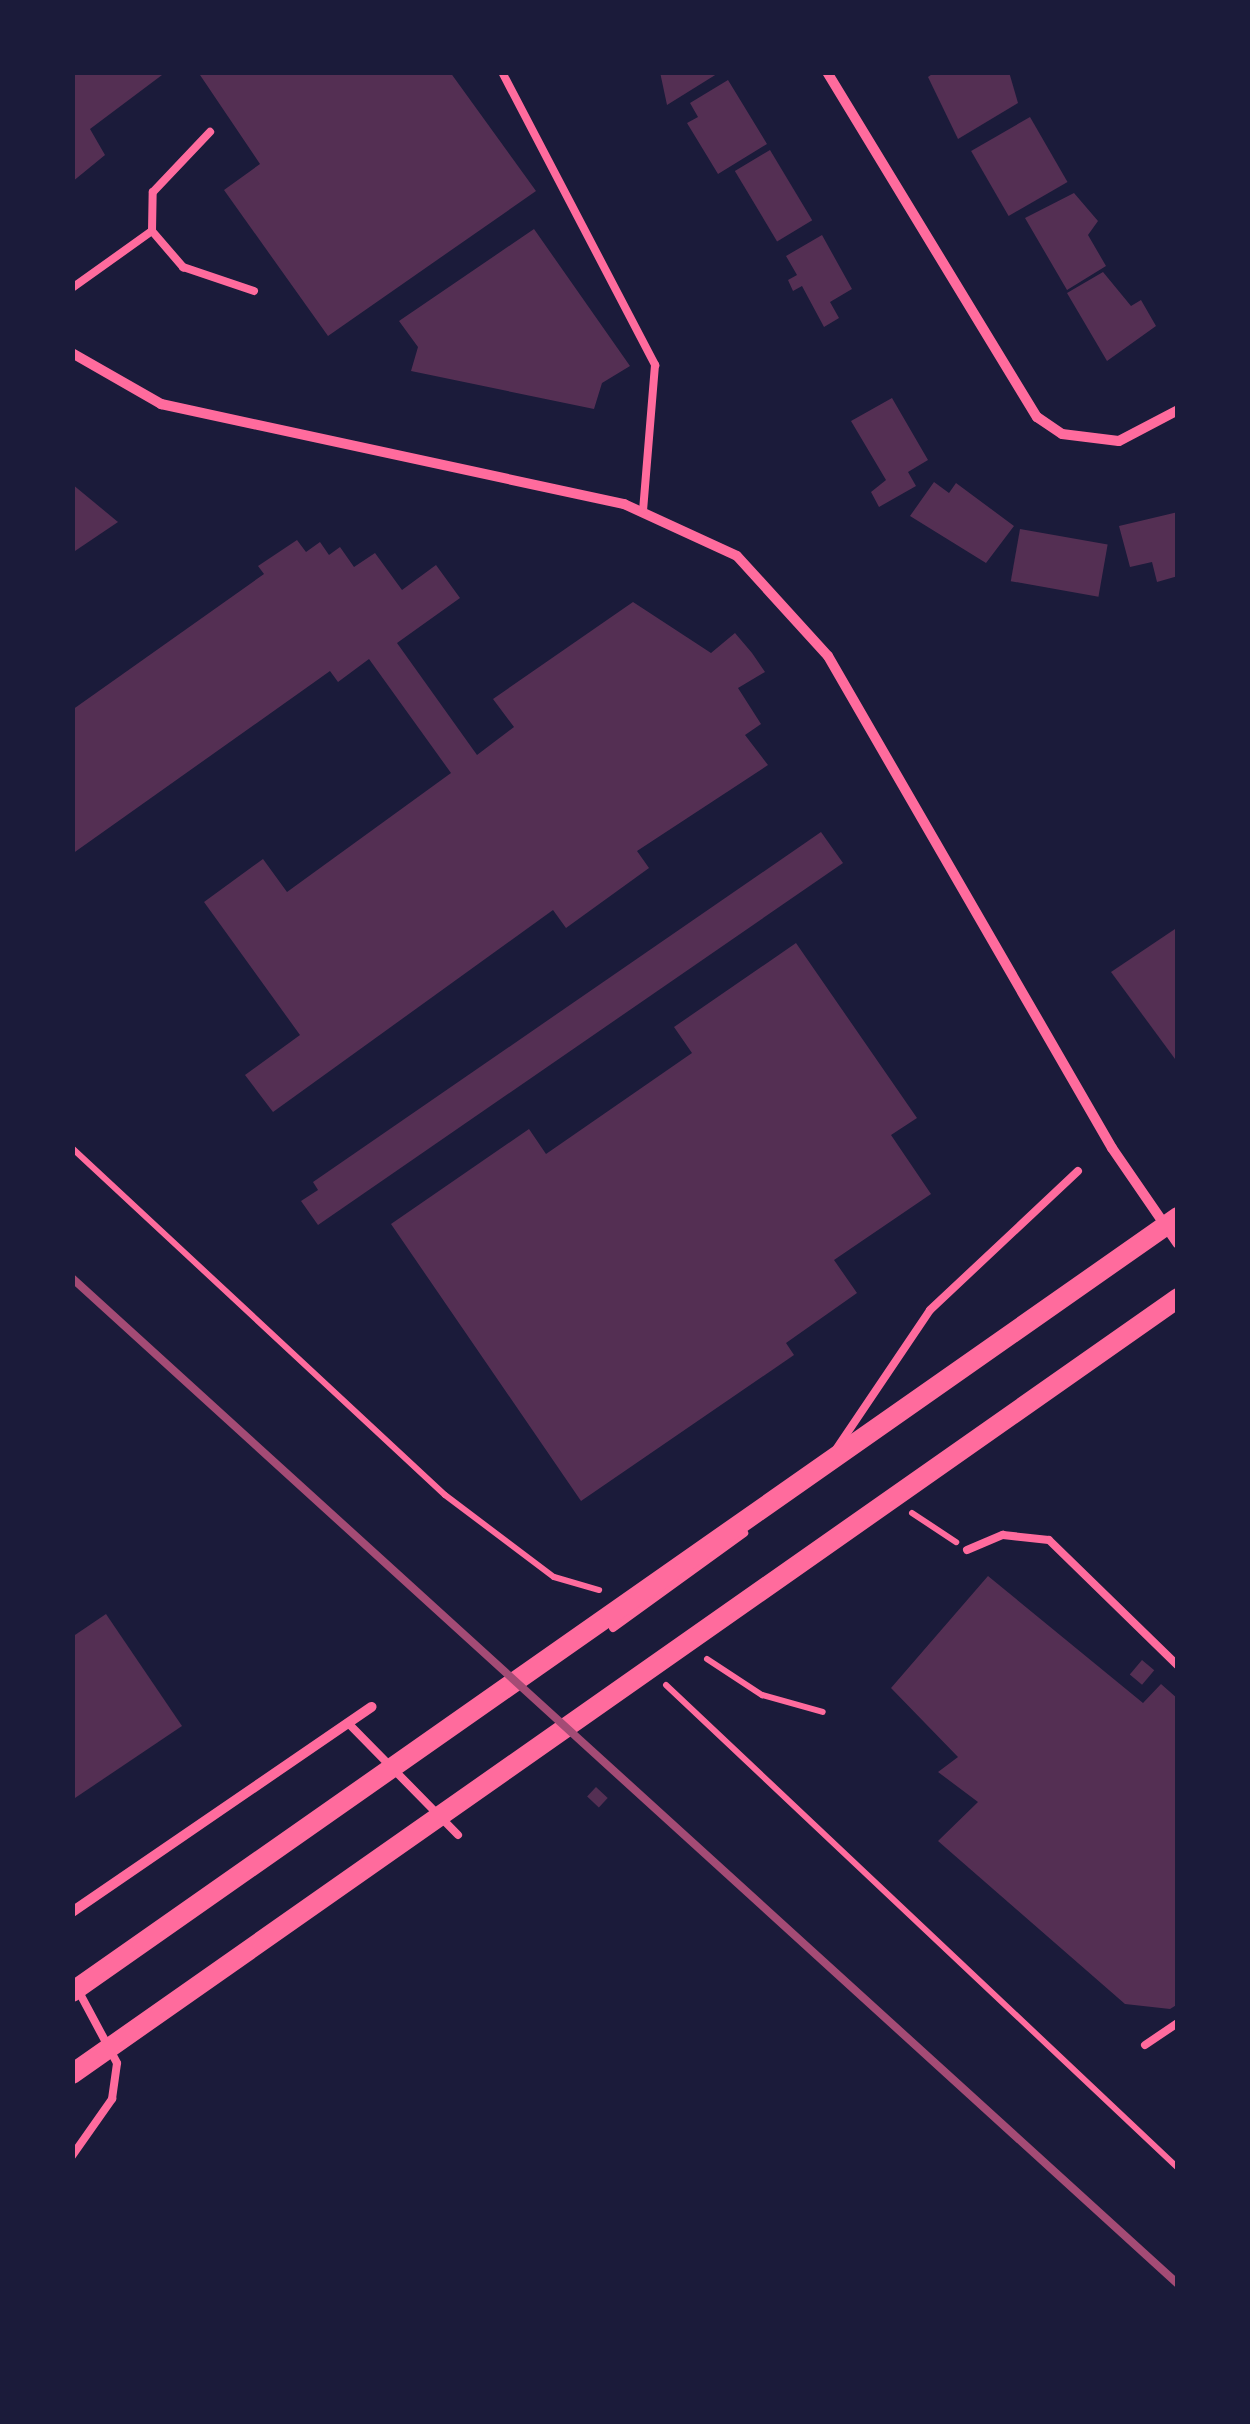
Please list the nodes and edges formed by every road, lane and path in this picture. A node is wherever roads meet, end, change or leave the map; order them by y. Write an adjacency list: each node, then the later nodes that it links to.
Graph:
1 (502, 72): 9 (lane)
2 (827, 72): 8 (street)
3 (210, 132): 4 (lane)
4 (152, 231): 5 (lane); 6 (lane)
5 (72, 288)
6 (254, 292)
7 (72, 352): 9 (street)
8 (1178, 410)
9 (644, 510): 12 (street)
10 (72, 1148): 15 (path)
11 (1078, 1171): 16 (lane)
12 (1173, 1229): 26 (main road)
13 (1178, 1298): 29 (main road)
14 (967, 1550): 17 (lane)
15 (620, 1584)
16 (613, 1628)
17 (1178, 1666)
18 (750, 1680): 21 (path)
19 (685, 1704): 31 (path)
20 (371, 1707): 22 (street)
21 (824, 1712)
22 (348, 1723): 23 (lane); 24 (street)
23 (458, 1836)
24 (72, 1912)
25 (72, 1982): 30 (lane)
26 (72, 1992)
27 (1178, 2023): 28 (lane)
28 (1146, 2045)
29 (72, 2074)
30 (72, 2156)
31 (1178, 2168)

